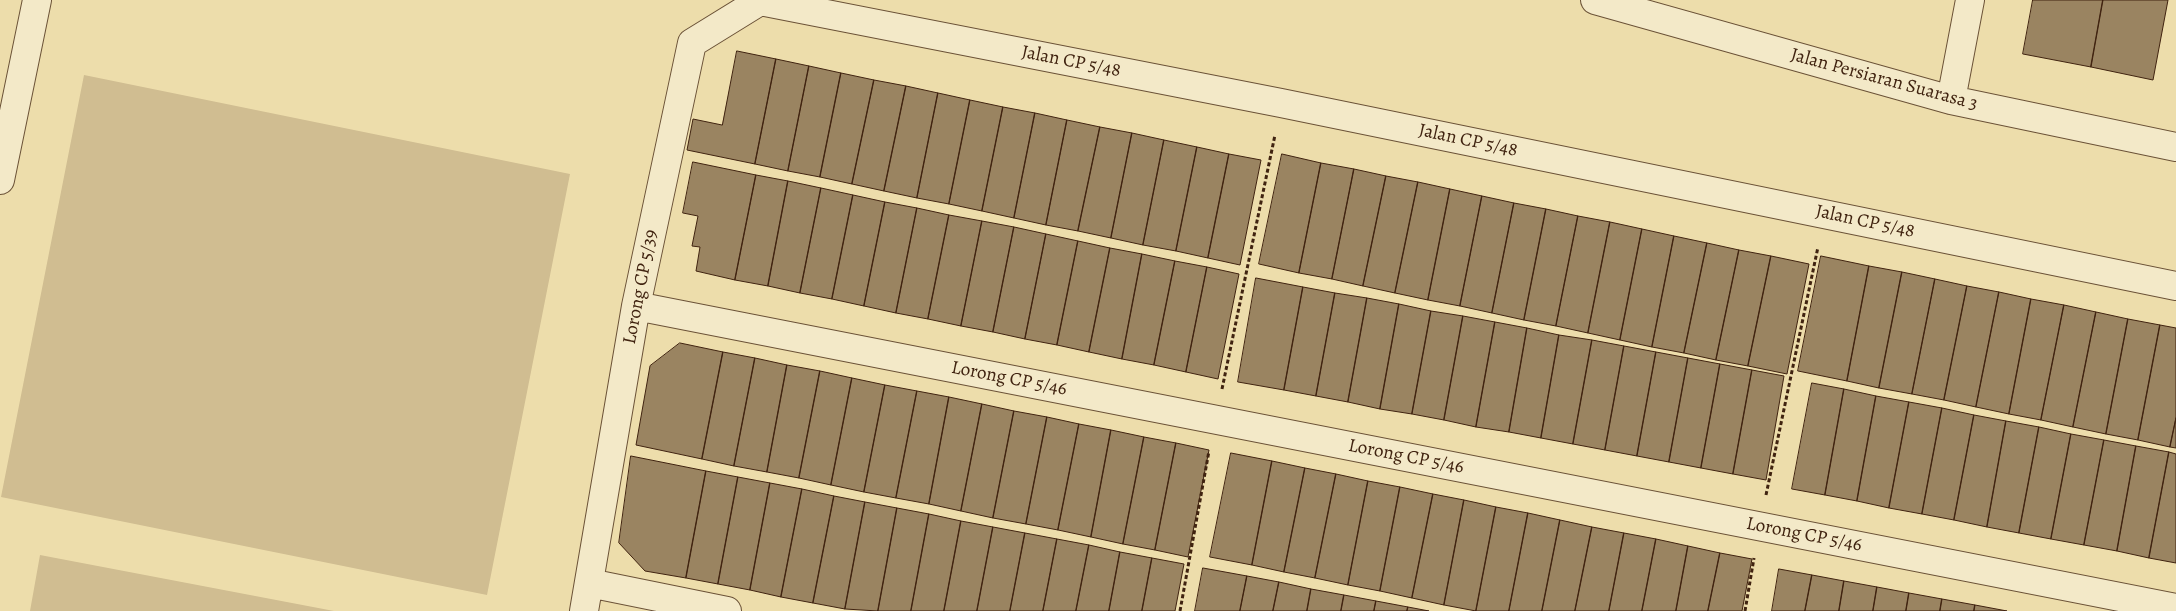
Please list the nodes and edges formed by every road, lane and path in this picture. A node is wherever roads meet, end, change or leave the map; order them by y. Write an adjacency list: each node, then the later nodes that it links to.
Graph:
1 (36, 0): 8 (street)
2 (1595, 0): 5 (street, Jalan Persiaran Suarasa 3)
3 (1970, 0): 5 (street)
4 (760, 1): 6 (street, Jalan CP 5/48); 11 (street, Lorong CP 5/39)
5 (1951, 100): 7 (street, Jalan Persiaran Suarasa 3)
6 (1281, 103): 9 (street, Jalan CP 5/48); 12 (path)
7 (2176, 148)
8 (0, 180)
9 (1824, 214): 10 (street, Jalan CP 5/48); 13 (path)
10 (2176, 286)
11 (636, 306): 12 (street, Lorong CP 5/46); 14 (street, Lorong CP 5/39)
12 (1215, 420): 13 (street, Lorong CP 5/46); 18 (path)
13 (1760, 526): 15 (street, Lorong CP 5/46); 19 (path)
14 (589, 583): 16 (street, Lorong CP 5/39); 17 (street)
15 (2176, 608)
16 (584, 611)
17 (726, 611)
18 (1180, 611)
19 (1745, 611)

